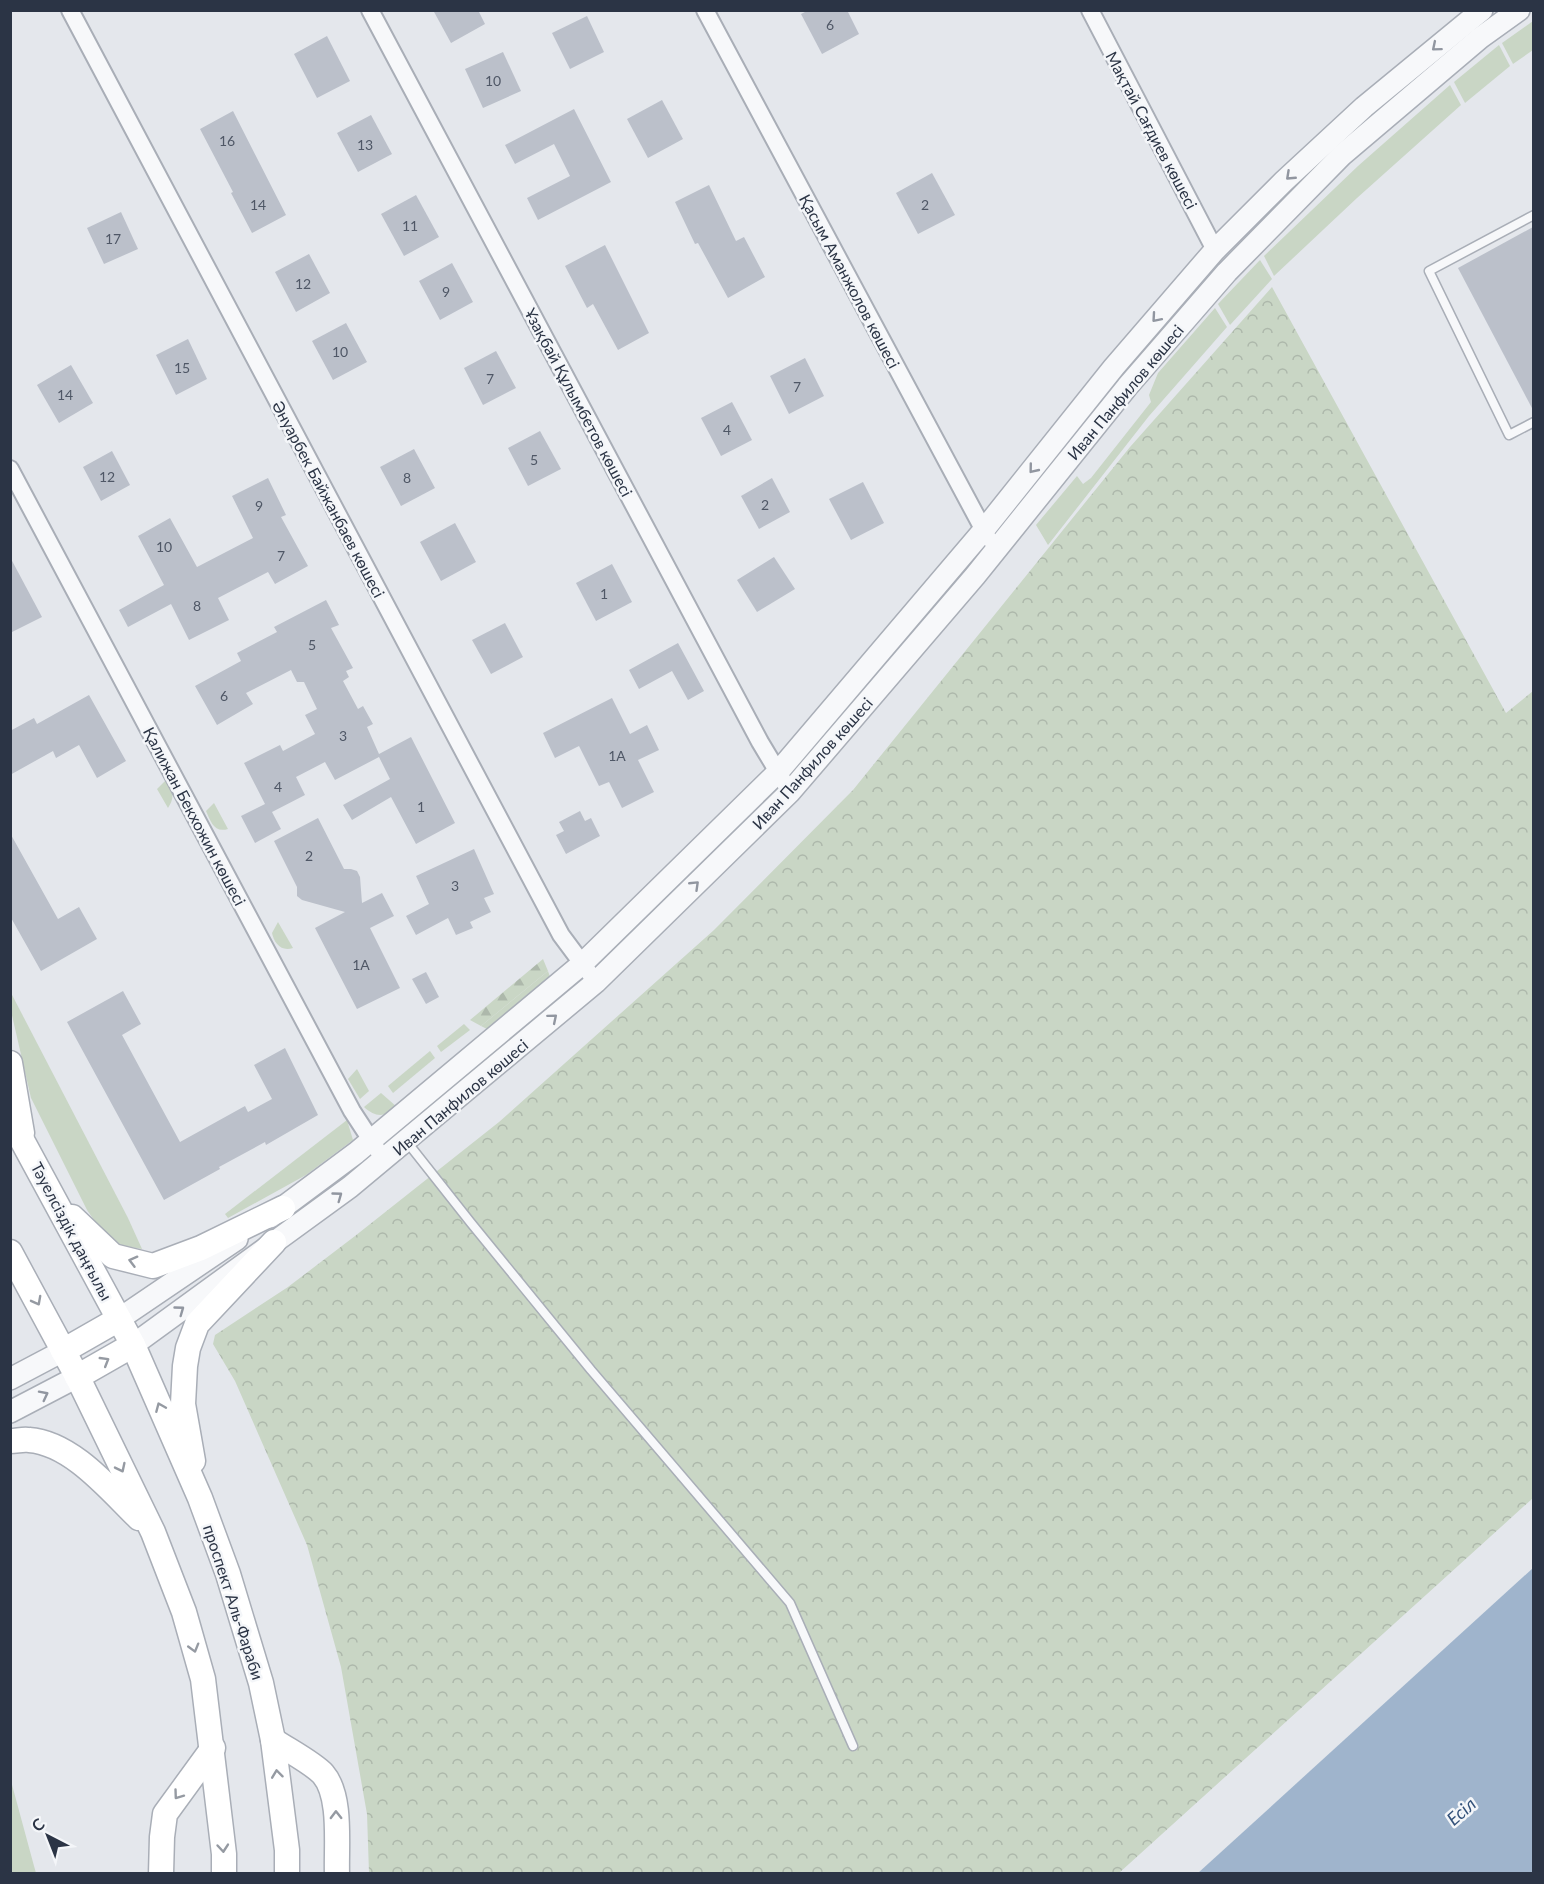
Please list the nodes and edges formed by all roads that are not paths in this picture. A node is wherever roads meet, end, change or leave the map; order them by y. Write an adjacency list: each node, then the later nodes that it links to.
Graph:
1 (70, 10): 16 (street, Әнуарбек Байжанбаев көшесі)
2 (370, 10): 14 (street, Ұзақбай Құлымбетов көшесі)
3 (705, 10): 12 (street, Қасым Аманжолов көшесі)
4 (1089, 10): 9 (street, Мақтай Сағдиев көшесі)
5 (1519, 10): 7 (street, Иван Панфилов көшесі)
6 (1468, 14): 7 (street); 9 (street, Иван Панфилов көшесі, one-way to 9)
7 (1480, 38): 13 (street, Иван Панфилов көшесі)
8 (1533, 215): 10 (lane)
9 (1215, 250): 12 (street, Иван Панфилов көшесі, one-way to 12)
10 (1533, 422)
11 (10, 469): 20 (street, Қалижан Бекхожин көшесі)
12 (983, 531): 13 (street, Қасым Аманжолов көшесі); 14 (street, Иван Панфилов көшесі)
13 (997, 549): 15 (street, Иван Панфилов көшесі)
14 (778, 772): 15 (street, Ұзақбай Құлымбетов көшесі); 16 (street, Иван Панфилов көшесі)
15 (790, 792): 17 (street, Иван Панфилов көшесі, one-way to 15)
16 (582, 964): 17 (street, Әнуарбек Байжанбаев көшесі); 20 (street, Иван Панфилов көшесі)
17 (596, 982): 22 (street, Иван Панфилов көшесі, one-way to 17)
18 (10, 1063): 21 (main road)
19 (10, 1118): 21 (main road, Тәуелсіздік даңғылы)
20 (370, 1140): 23 (street, Қалижан Бекхожин көшесі); 25 (street, Иван Панфилов көшесі)
21 (23, 1141): 24 (main road, Тәуелсіздік даңғылы)
22 (407, 1141): 23 (street, Иван Панфилов көшесі); 38 (lane)
23 (384, 1160): 26 (street, Иван Панфилов көшесі, one-way to 23)
24 (49, 1191): 25 (main road, one-way to 24); 28 (main road, Тәуелсіздік даңғылы)
25 (283, 1208): 28 (street, Иван Панфилов көшесі)
26 (274, 1242): 29 (street, Иван Панфилов көшесі, one-way to 26); 35 (main road)
27 (10, 1252): 30 (main road, one-way to 30)
28 (119, 1319): 29 (main road, Тәуелсіздік даңғылы); 30 (main road, Иван Панфилов көшесі)
29 (133, 1345): 31 (main road, Иван Панфилов көшесі, one-way to 29); 35 (main road, проспект Аль-Фараби, one-way to 29)
30 (63, 1351): 31 (main road); 32 (street, Иван Панфилов көшесі)
31 (77, 1377): 33 (street, Иван Панфилов көшесі, one-way to 31); 36 (main road, one-way to 36)
32 (10, 1379)
33 (10, 1412)
34 (10, 1441): 36 (main road)
35 (200, 1498): 37 (main road, проспект Аль-Фараби)
36 (153, 1532): 39 (main road, one-way to 39)
37 (273, 1740): 42 (main road, проспект Аль-Фараби, one-way to 37); 43 (main road, one-way to 37)
38 (853, 1746)
39 (213, 1748): 40 (main road, one-way to 40); 41 (main road, one-way to 41)
40 (161, 1874)
41 (224, 1874)
42 (287, 1874)
43 (336, 1874)

